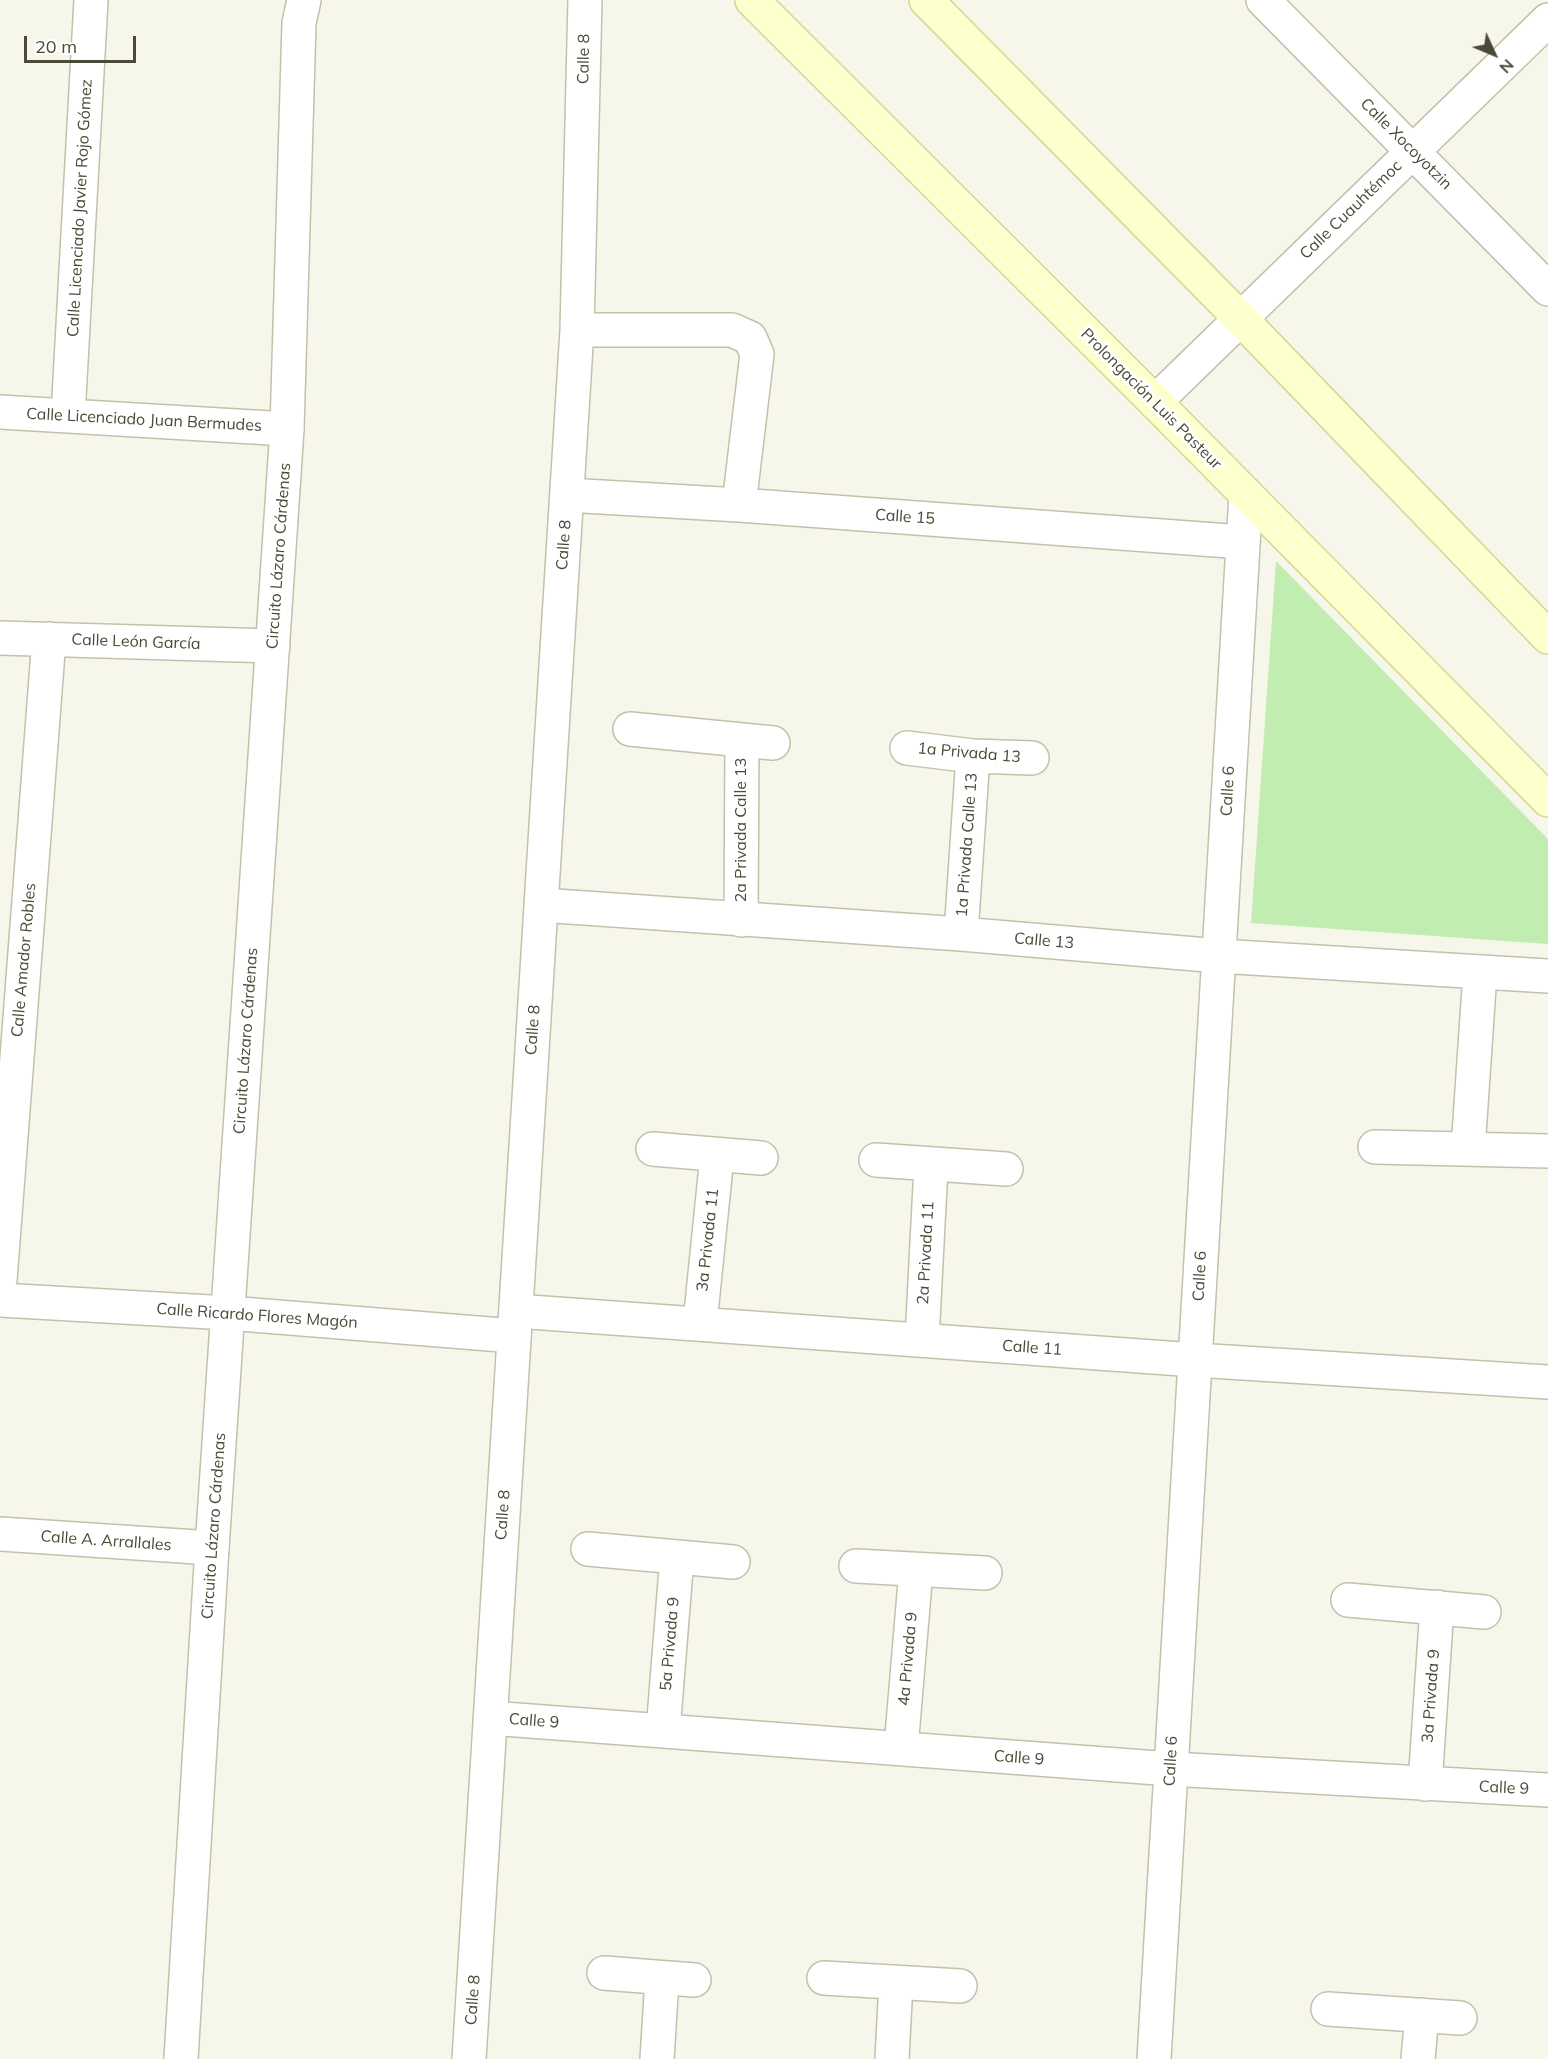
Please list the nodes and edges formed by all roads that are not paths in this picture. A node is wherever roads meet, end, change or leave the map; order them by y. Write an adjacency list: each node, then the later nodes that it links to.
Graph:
1 (92, 0): 14 (street, Calle Licenciado Javier Rojo Gómez)
2 (585, 0): 11 (street, Calle 8)
3 (752, 0): 12 (main road, Prolongación Luis Pasteur)
4 (926, 0): 10 (main road)
5 (1263, 0): 8 (street, Calle Xocoyotzin)
6 (296, 8): 15 (street, Circuito Lázaro Cárdenas)
7 (1548, 20): 8 (street, Calle Cuauhtémoc)
8 (1412, 150): 9 (street, Calle Xocoyotzin); 10 (street, Calle Cuauhtémoc)
9 (1548, 289)
10 (1240, 318): 12 (street, Calle Cuauhtémoc); 20 (main road)
11 (577, 330): 17 (street, Calle 8); 18 (street)
12 (1155, 402): 16 (main road, Prolongación Luis Pasteur)
13 (0, 412): 14 (street, Calle Licenciado Juan Bermudes)
14 (68, 416): 15 (street, Calle Licenciado Juan Bermudes)
15 (287, 429): 23 (street, Circuito Lázaro Cárdenas)
16 (1246, 494): 19 (street, Calle 6); 28 (main road, Prolongación Luis Pasteur)
17 (567, 495): 18 (street, Calle 15); 29 (street, Calle 8)
18 (739, 505): 19 (street, Calle 15)
19 (1243, 542): 32 (street, Calle 6)
20 (1548, 637)
21 (0, 638): 22 (street, Calle León García)
22 (49, 639): 23 (street, Calle León García); 35 (street, Calle Amador Robles)
23 (273, 646): 47 (street, Circuito Lázaro Cárdenas)
24 (630, 729): 30 (street, 2a Privada Calle 13)
25 (907, 748): 26 (street, 1a Privada 13)
26 (973, 756): 27 (street, 1a Privada 13); 31 (street, 1a Privada Calle 13)
27 (1032, 758)
28 (1548, 800)
29 (541, 905): 30 (street, Calle 13); 49 (street, Calle 8)
30 (741, 920): 31 (street, Calle 13)
31 (961, 934): 32 (street, Calle 13)
32 (1219, 956): 33 (street, Calle 13); 51 (street, Calle 6)
33 (1480, 973): 34 (street, Calle 13); 38 (street)
34 (1548, 976)
35 (7, 1088): 45 (street, Calle Amador Robles)
36 (1375, 1147): 38 (street)
37 (653, 1149): 40 (street)
38 (1468, 1149): 39 (street)
39 (1548, 1151)
40 (717, 1156): 41 (street); 48 (street, 3a Privada 11)
41 (761, 1158)
42 (876, 1160): 43 (street)
43 (931, 1166): 44 (street); 50 (street, 2a Privada 11)
44 (1006, 1169)
45 (0, 1280)
46 (0, 1300): 47 (street, Calle Ricardo Flores Magón)
47 (228, 1313): 49 (street, Calle Ricardo Flores Magón); 54 (street, Circuito Lázaro Cárdenas)
48 (700, 1323): 49 (street, Calle 11); 50 (street, Calle 11)
49 (515, 1324): 64 (street, Calle 8)
50 (922, 1340): 51 (street, Calle 11)
51 (1194, 1360): 52 (street, Calle 11); 67 (street, Calle 6)
52 (1548, 1382)
53 (0, 1534): 54 (street, Calle A. Arrallales)
54 (212, 1548): 79 (street, Circuito Lázaro Cárdenas)
55 (588, 1549): 56 (street)
56 (677, 1557): 57 (street); 65 (street, 5a Privada 9)
57 (733, 1562)
58 (856, 1566): 59 (street)
59 (916, 1570): 60 (street); 66 (street, 4a Privada 9)
60 (985, 1573)
61 (1348, 1599): 62 (street)
62 (1437, 1607): 63 (street); 68 (street, 3a Privada 9)
63 (1484, 1612)
64 (490, 1718): 65 (street, Calle 9); 80 (street, Calle 8)
65 (663, 1731): 66 (street, Calle 9)
66 (901, 1748): 67 (street, Calle 9)
67 (1171, 1769): 68 (street, Calle 9); 83 (street, Calle 6)
68 (1425, 1784): 69 (street, Calle 9)
69 (1548, 1790)
70 (604, 1973): 71 (street)
71 (662, 1978): 73 (street); 81 (street)
72 (824, 1978): 74 (street)
73 (694, 1980)
74 (896, 1982): 75 (street); 82 (street)
75 (960, 1986)
76 (1328, 2009): 77 (street)
77 (1422, 2015): 78 (street); 84 (street)
78 (1460, 2018)
79 (182, 2059)
80 (469, 2059)
81 (657, 2059)
82 (892, 2059)
83 (1154, 2059)
84 (1418, 2059)

